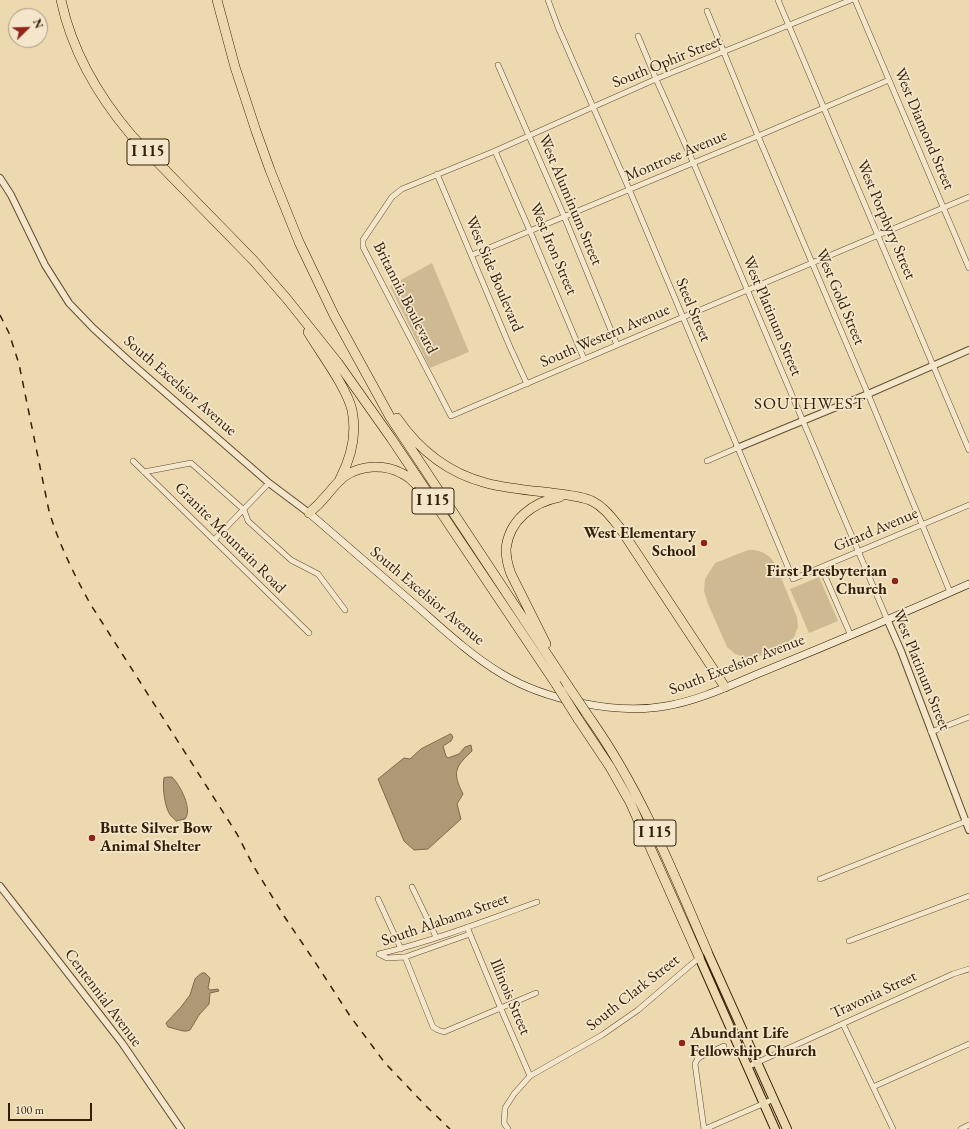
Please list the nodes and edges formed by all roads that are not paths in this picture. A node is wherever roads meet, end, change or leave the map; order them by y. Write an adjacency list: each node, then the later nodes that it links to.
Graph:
1 (61, 0): 32 (highway, I 115)
2 (217, 0): 36 (highway, I 115)
3 (548, 0): 14 (street, Steel Street)
4 (778, 0): 8 (street, West Porphyry Street)
5 (851, 0): 8 (street, South Ophir Street)
6 (855, 0): 13 (street, West Diamond Street)
7 (707, 11): 10 (street, West Gold Street)
8 (788, 25): 10 (street, South Ophir Street); 15 (street, West Porphyry Street)
9 (638, 36): 12 (street, West Platinum Street)
10 (723, 52): 12 (street, South Ophir Street); 17 (street, West Gold Street)
11 (498, 65): 16 (street, West Aluminum Street)
12 (656, 80): 14 (street, South Ophir Street); 19 (street, West Platinum Street)
13 (889, 80): 15 (street, Montrose Avenue); 24 (street, West Diamond Street)
14 (593, 106): 16 (street, South Ophir Street); 22 (street, Steel Street)
15 (824, 107): 17 (street, Montrose Avenue); 27 (street, West Porphyry Street)
16 (528, 136): 18 (street, South Ophir Street); 25 (street, West Aluminum Street)
17 (758, 136): 19 (street, Montrose Avenue); 29 (street, West Gold Street)
18 (495, 151): 20 (street, South Ophir Street); 26 (street, West Iron Street)
19 (693, 162): 22 (street, Montrose Avenue); 31 (street, West Platinum Street)
20 (437, 174): 28 (street, West Side Boulevard); 41 (street, Britannia Boulevard)
21 (0, 178): 48 (street, South Excelsior Avenue)
22 (628, 189): 25 (street, Montrose Avenue); 33 (street, Steel Street)
23 (969, 197): 24 (street, South Western Avenue)
24 (943, 208): 27 (street, South Western Avenue); 30 (street, West Diamond Street)
25 (564, 216): 26 (street, Montrose Avenue); 34 (street, West Aluminum Street)
26 (530, 231): 28 (street, Montrose Avenue); 37 (street, West Iron Street)
27 (878, 235): 29 (street, South Western Avenue); 38 (street, West Porphyry Street)
28 (472, 255): 39 (street, West Side Boulevard)
29 (812, 263): 31 (street, South Western Avenue); 40 (street, West Gold Street)
30 (969, 268)
31 (747, 290): 33 (street, South Western Avenue); 42 (street, West Platinum Street)
32 (287, 299): 49 (highway); 57 (highway, I 115)
33 (682, 317): 34 (street, South Western Avenue); 43 (street, Steel Street)
34 (617, 345): 37 (street, South Western Avenue)
35 (969, 350): 38 (street)
36 (359, 359): 50 (highway); 66 (highway, I 115)
37 (584, 359): 39 (street, South Western Avenue)
38 (933, 365): 40 (street); 44 (street, West Porphyry Street)
39 (527, 384): 41 (street, South Western Avenue)
40 (868, 394): 42 (street); 54 (street, West Gold Street)
41 (451, 416)
42 (803, 420): 43 (street); 56 (street, West Platinum Street)
43 (737, 448): 46 (street); 59 (street, Steel Street)
44 (969, 450)
45 (133, 461): 47 (street, Granite Mountain Road)
46 (707, 461)
47 (144, 472): 52 (street); 55 (street, Granite Mountain Road)
48 (269, 482): 52 (street); 53 (street, South Excelsior Avenue)
49 (337, 484): 53 (highway); 57 (highway)
50 (567, 495): 66 (highway); 67 (highway)
51 (969, 505): 54 (street, Girard Avenue)
52 (244, 510): 55 (street); 62 (street)
53 (308, 513): 67 (main road, South Excelsior Avenue)
54 (922, 525): 56 (street, Girard Avenue); 61 (street, West Gold Street)
55 (214, 540): 64 (street, Granite Mountain Road)
56 (858, 551): 58 (street, Girard Avenue); 63 (street, West Platinum Street)
57 (472, 559): 85 (highway, I 115, bridge)
58 (821, 567): 59 (street, Girard Avenue); 65 (street)
59 (793, 579)
60 (969, 584): 61 (main road, South Excelsior Avenue)
61 (950, 592): 63 (main road, South Excelsior Avenue)
62 (345, 610)
63 (887, 619): 65 (main road, South Excelsior Avenue); 69 (street, West Platinum Street)
64 (309, 633)
65 (851, 636): 67 (main road, South Excelsior Avenue)
66 (567, 686): 83 (highway, I 115, bridge)
67 (725, 687)
68 (969, 717): 69 (street)
69 (931, 732): 70 (street, West Platinum Street)
70 (967, 821): 71 (street, West Platinum Street); 72 (street)
71 (969, 830)
72 (820, 879)
73 (0, 886): 99 (street, Centennial Avenue)
74 (412, 887): 80 (street)
75 (969, 896): 81 (street)
76 (378, 899): 82 (street)
77 (537, 902): 78 (street, South Alabama Street)
78 (467, 927): 79 (street, Illinois Street); 80 (street, South Alabama Street)
79 (470, 934): 84 (street, South Alabama Street); 88 (street, Illinois Street)
80 (436, 937): 82 (street, South Alabama Street)
81 (849, 941)
82 (401, 949): 84 (street, South Alabama Street)
83 (707, 951): 85 (street, South Clark Street); 92 (main road)
84 (405, 957): 88 (street)
85 (699, 957): 93 (main road); 94 (street, South Clark Street)
86 (969, 969): 89 (street, Travonia Street)
87 (536, 994): 88 (street)
88 (500, 1009): 94 (street, Illinois Street)
89 (843, 1024): 92 (street, Travonia Street); 95 (street)
90 (969, 1044): 95 (street)
91 (724, 1046): 101 (street)
92 (758, 1062): 93 (street, Travonia Street); 96 (main road)
93 (747, 1067): 97 (main road)
94 (530, 1076): 100 (street, South Clark Street)
95 (873, 1087): 104 (street)
96 (774, 1099): 97 (street); 103 (main road)
97 (764, 1104): 101 (street); 102 (main road)
98 (969, 1125): 105 (street)
99 (181, 1129)
100 (508, 1129)
101 (704, 1129)
102 (775, 1129)
103 (788, 1129)
104 (893, 1129)
105 (961, 1129)

